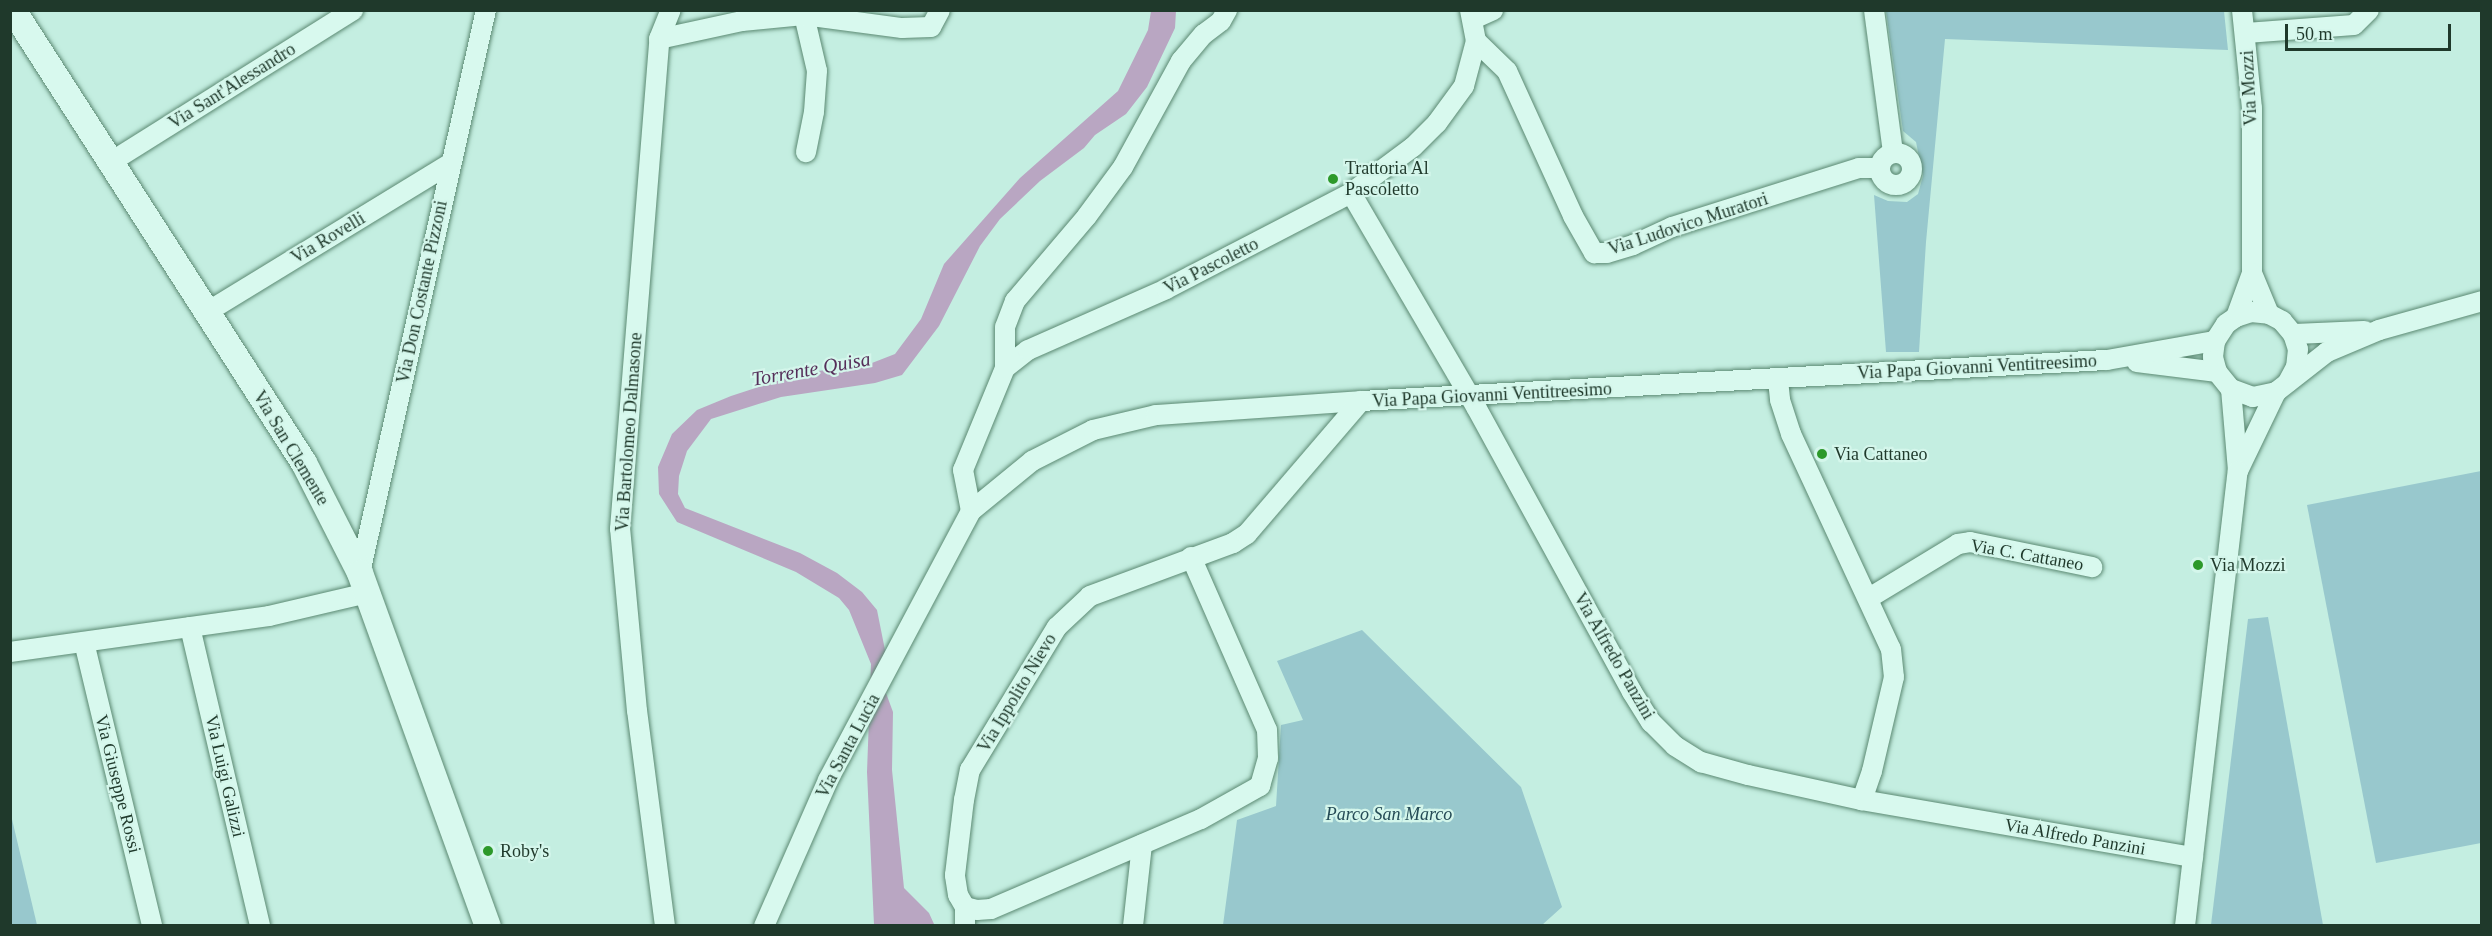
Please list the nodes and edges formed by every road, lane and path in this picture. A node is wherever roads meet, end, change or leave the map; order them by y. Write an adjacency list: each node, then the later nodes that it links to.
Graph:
1 (13, 10): 18 (street, Via San Clemente)
2 (353, 10): 18 (street, Via Sant'Alessandro)
3 (486, 10): 19 (street, Via Don Costante Pizzoni)
4 (671, 10): 14 (street, Via Bartolomeo Dalmasone)
5 (940, 10): 11 (street)
6 (1227, 10): 31 (street)
7 (1493, 10): 12 (street)
8 (1874, 10): 17 (street)
9 (2242, 10): 13 (street, Via Mozzi)
10 (2369, 10): 13 (street)
11 (804, 15): 14 (street); 16 (street)
12 (1471, 15): 15 (street, Via Pascoletto)
13 (2246, 33): 22 (street, Via Mozzi)
14 (659, 39): 55 (street, Via Bartolomeo Dalmasone)
15 (1476, 42): 20 (street, Via Ludovico Muratori); 21 (street, Via Pascoletto)
16 (806, 152)
17 (1893, 152): 20 (street); 20 (street)
18 (111, 162): 24 (street, Via San Clemente)
19 (449, 164): 24 (street, Via Rovelli); 43 (street, Via Don Costante Pizzoni)
20 (1879, 168)
21 (1351, 193): 31 (street, Via Pascoletto); 36 (street, Via Alfredo Panzini)
22 (2252, 273): 25 (street); 26 (street)
23 (2481, 301): 27 (street)
24 (207, 312): 43 (street, Via San Clemente)
25 (2269, 314): 26 (street); 28 (street)
26 (2236, 317): 29 (street)
27 (2379, 330): 28 (street); 34 (street)
28 (2293, 334): 34 (street)
29 (2215, 341): 30 (street, Via Papa Giovanni Ventitreesimo); 32 (street)
30 (2108, 360): 32 (street, Via Papa Giovanni Ventitreesimo); 33 (street, Via Papa Giovanni Ventitreesimo)
31 (1005, 368): 39 (street, Via Pascoletto)
32 (2217, 372): 35 (street)
33 (1778, 380): 36 (street, Via Papa Giovanni Ventitreesimo); 44 (street)
34 (2282, 387): 35 (street); 38 (street)
35 (2231, 389): 38 (street)
36 (1469, 396): 37 (street, Via Papa Giovanni Ventitreesimo); 48 (street, Via Alfredo Panzini)
37 (1361, 401): 39 (street, Via Papa Giovanni Ventitreesimo); 40 (street, Via Ippolito Nievo)
38 (2238, 471): 50 (street)
39 (971, 511): 42 (street, Via Papa Giovanni Ventitreesimo)
40 (1191, 557): 49 (street, Via Ippolito Nievo); 51 (street, Via Ippolito Nievo)
41 (2092, 567): 44 (street, Via C. Cattaneo)
42 (940, 571): 56 (street, Via Santa Lucia)
43 (364, 583): 45 (street); 54 (street, Via San Clemente)
44 (1869, 598): 48 (street)
45 (190, 627): 46 (street); 53 (street, Via Luigi Galizzi)
46 (84, 642): 47 (street); 52 (street, Via Giuseppe Rossi)
47 (10, 652)
48 (1862, 800): 50 (street, Via Alfredo Panzini)
49 (1142, 844): 51 (street, Via Ippolito Nievo); 57 (street)
50 (2193, 857): 58 (street)
51 (965, 916)
52 (152, 926)
53 (260, 926)
54 (488, 926)
55 (665, 926)
56 (764, 926)
57 (1133, 926)
58 (2185, 926)

